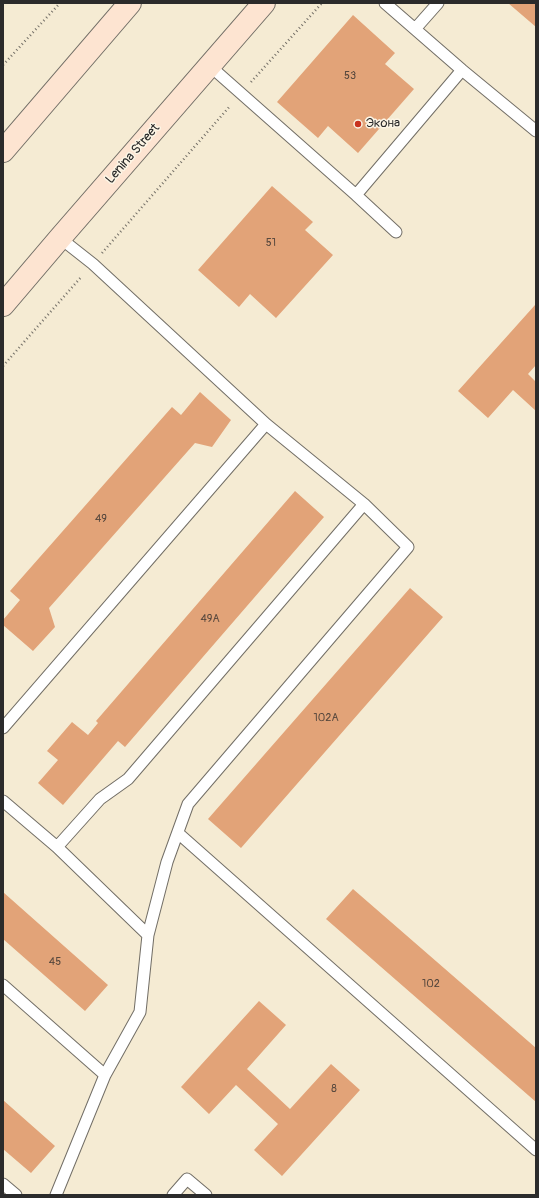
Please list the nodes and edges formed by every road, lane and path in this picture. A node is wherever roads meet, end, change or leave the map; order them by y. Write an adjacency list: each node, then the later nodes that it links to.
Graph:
1 (60, 3): 8 (path)
2 (130, 3): 13 (street)
3 (264, 3): 9 (street, Lenina Street)
4 (322, 3): 11 (path)
5 (385, 3): 7 (lane)
6 (438, 3): 7 (lane)
7 (415, 29): 10 (lane)
8 (3, 64)
9 (210, 66): 11 (lane); 16 (street, Lenina Street)
10 (462, 70): 12 (lane); 14 (lane)
11 (241, 94): 14 (lane); 17 (path)
12 (536, 131)
13 (3, 151)
14 (356, 195): 15 (lane)
15 (396, 232)
16 (60, 238): 17 (lane); 18 (street, Lenina Street)
17 (93, 264): 19 (path); 20 (lane)
18 (3, 305)
19 (3, 366)
20 (266, 424): 21 (lane); 22 (lane)
21 (364, 504): 24 (lane); 25 (lane)
22 (3, 728)
23 (3, 801): 25 (lane)
24 (178, 833): 26 (lane); 29 (lane)
25 (57, 847): 26 (lane)
26 (148, 935): 28 (lane)
27 (3, 985): 28 (lane)
28 (105, 1075): 32 (lane)
29 (536, 1150)
30 (3, 1184): 31 (lane)
31 (16, 1195)
32 (56, 1195)
33 (173, 1195): 34 (lane)
34 (206, 1195)

